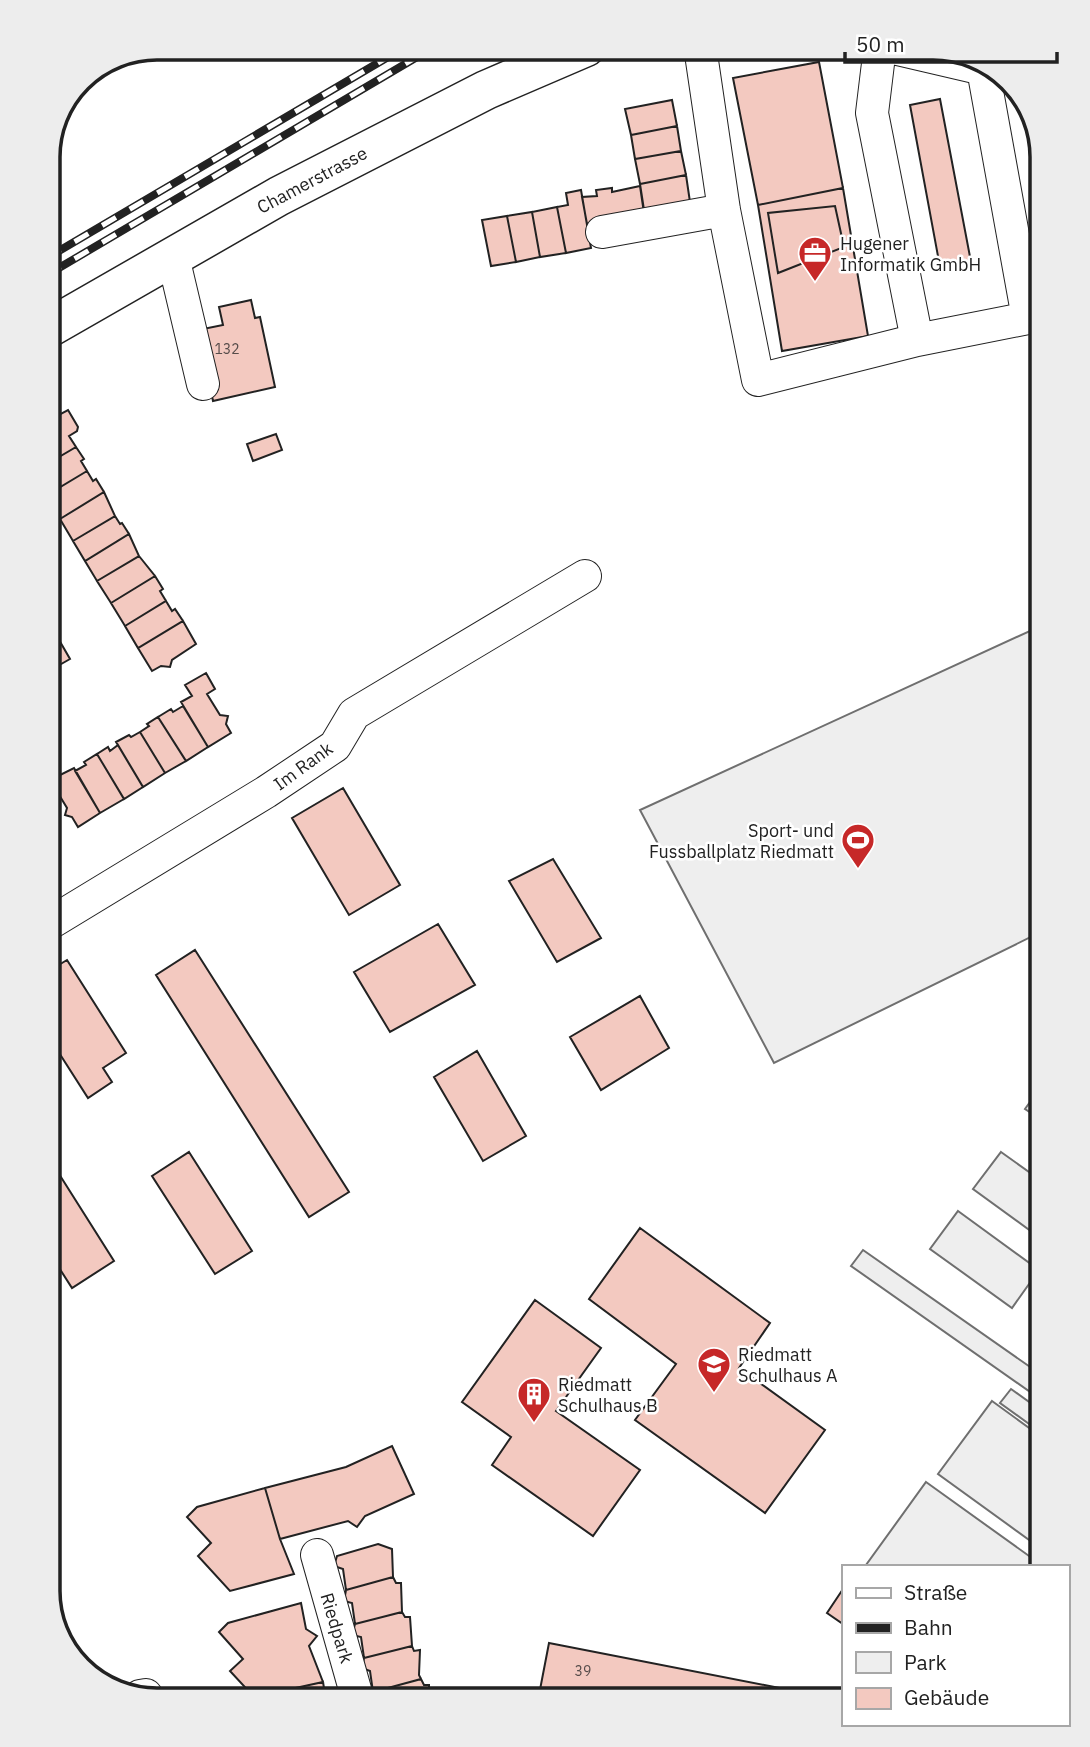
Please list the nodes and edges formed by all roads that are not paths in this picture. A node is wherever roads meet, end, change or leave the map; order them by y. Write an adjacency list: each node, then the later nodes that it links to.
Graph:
1 (556, 60): 7 (main road, Chamerstrasse)
2 (703, 60): 5 (street)
3 (878, 60): 11 (street)
4 (983, 74): 8 (street)
5 (724, 210): 6 (street); 11 (street)
6 (602, 232)
7 (173, 257): 10 (main road, Chamerstrasse); 12 (street)
8 (1030, 293)
9 (1030, 317): 11 (street)
10 (60, 322)
11 (916, 340)
12 (203, 384)
13 (585, 576): 14 (street, Im Rank)
14 (60, 917)
15 (317, 1555): 16 (street, Riedpark)
16 (354, 1687)

